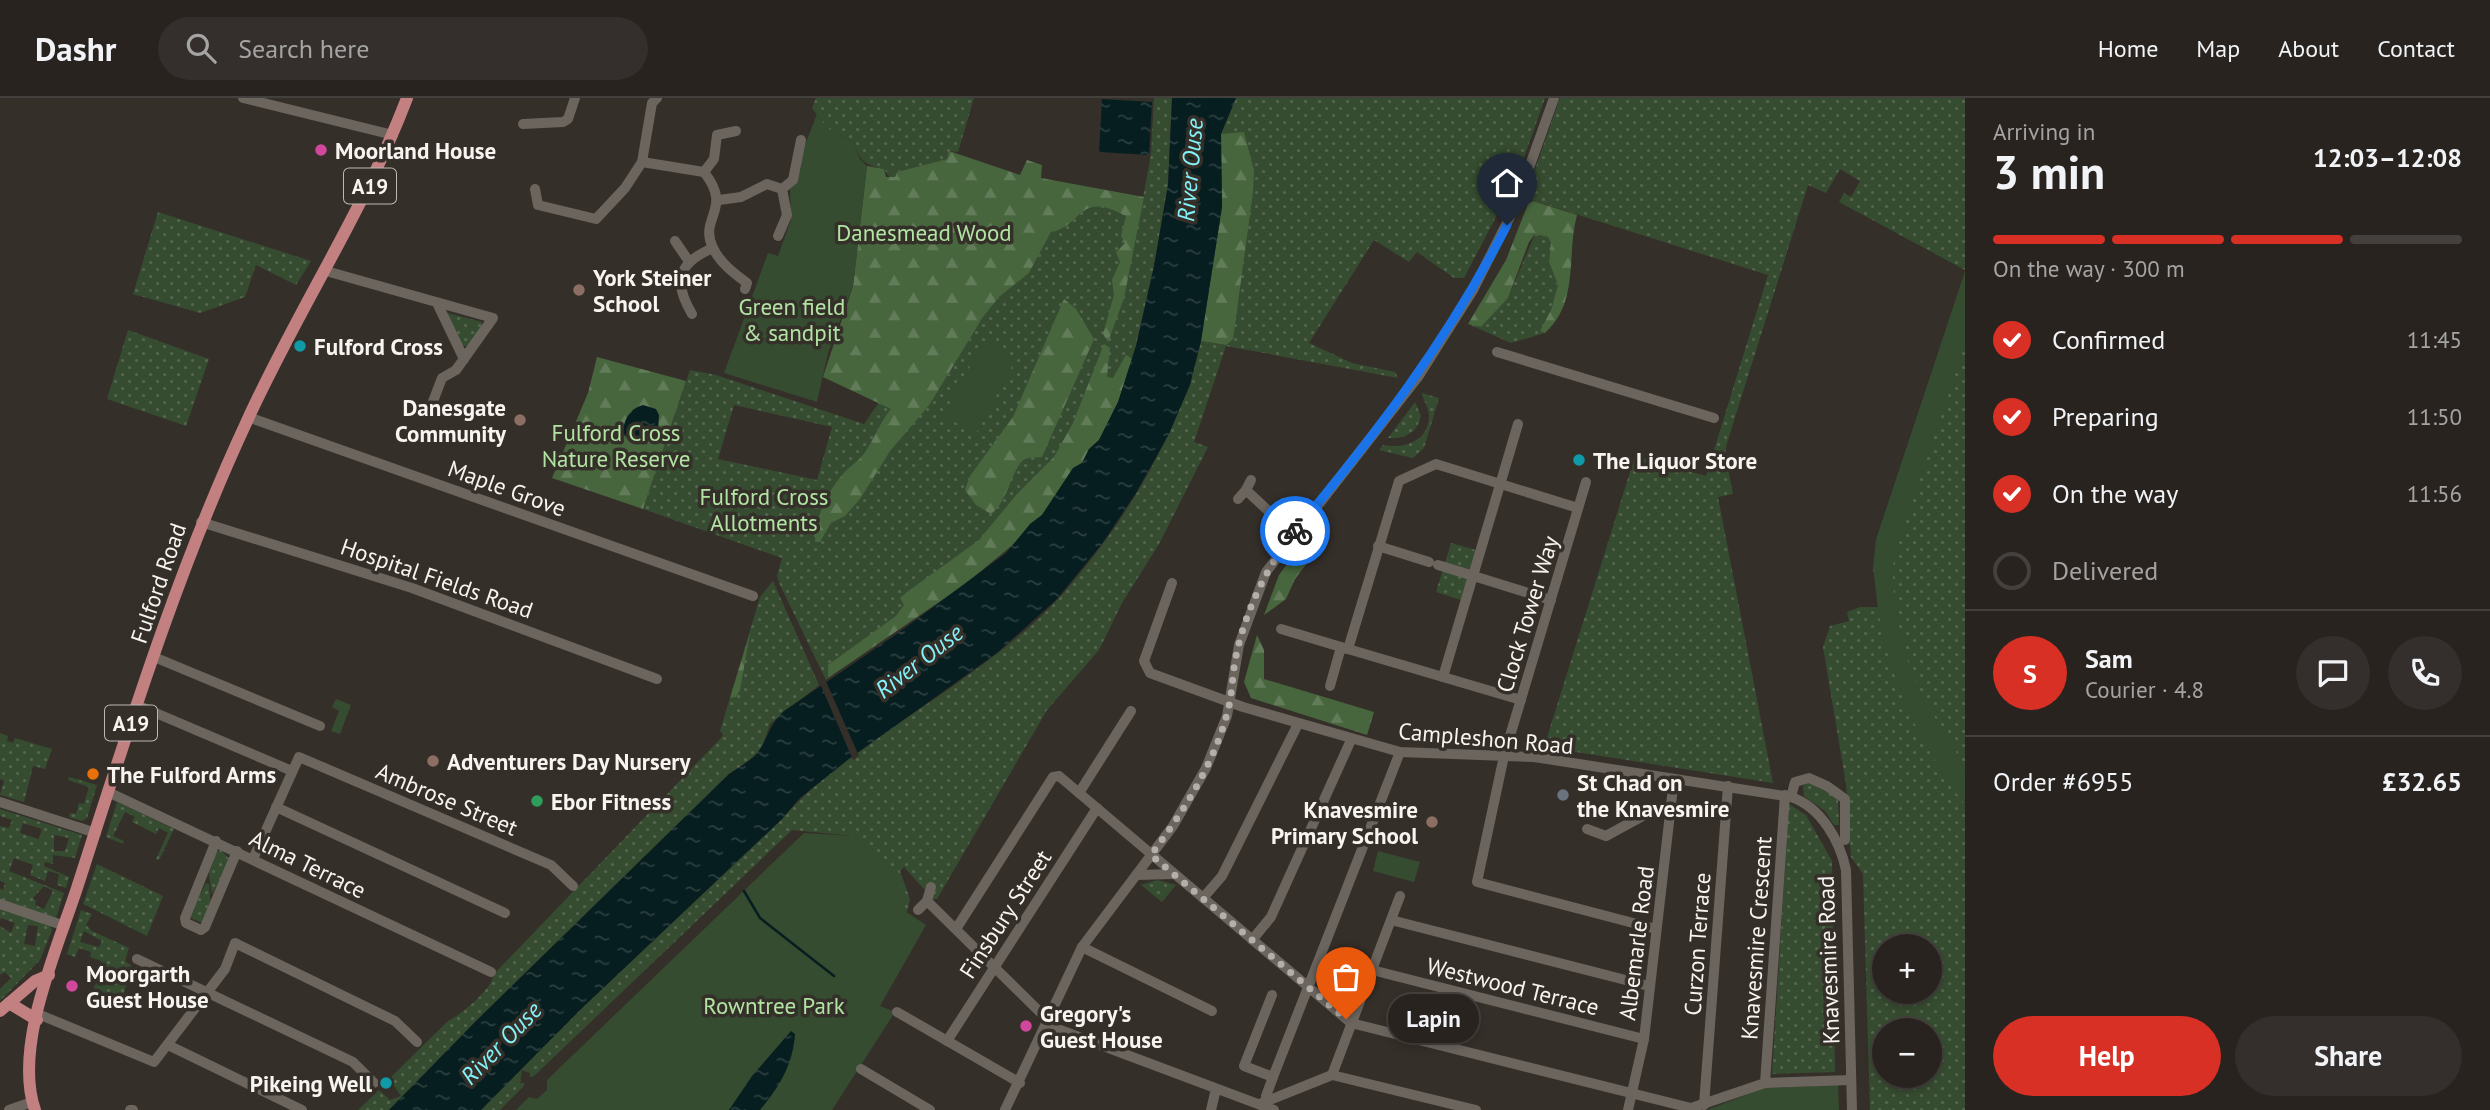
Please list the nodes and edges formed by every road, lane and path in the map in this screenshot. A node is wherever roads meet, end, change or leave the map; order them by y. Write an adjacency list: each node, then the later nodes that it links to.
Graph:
1 (243, 98): 8 (street)
2 (407, 98): 8 (main road, Fulford Road / A19)
3 (575, 98): 6 (street)
4 (657, 98): 10 (street)
5 (1554, 98): 34 (street)
6 (523, 124)
7 (736, 131): 11 (street)
8 (393, 135): 19 (main road, Fulford Road / A19)
9 (801, 139): 13 (street)
10 (642, 162): 11 (street); 12 (street)
11 (704, 172): 14 (street)
12 (535, 189)
13 (782, 189): 14 (street); 15 (street)
14 (719, 200): 17 (street)
15 (778, 236)
16 (675, 241): 18 (street)
17 (713, 248): 18 (street); 20 (street)
18 (688, 260): 22 (street)
19 (326, 271): 21 (street); 26 (main road, Fulford Road / A19)
20 (745, 289)
21 (438, 305): 24 (street); 24 (street)
22 (692, 314)
23 (1497, 352): 27 (street)
24 (464, 359): 25 (street)
25 (432, 404)
26 (248, 417): 33 (main road, Fulford Road / A19); 38 (street, Maple Grove)
27 (1714, 418)
28 (1518, 424): 31 (street)
29 (1251, 480): 34 (street)
30 (1586, 482): 32 (street, Clock Tower Way)
31 (1501, 483): 32 (street); 35 (street); 36 (street)
32 (1578, 508): 39 (street, Clock Tower Way)
33 (201, 522): 42 (main road, Fulford Road / A19); 44 (street, Hospital Fields Road)
34 (1293, 534): 47 (street)
35 (1378, 546): 36 (street); 41 (street)
36 (1473, 576): 39 (street); 43 (street)
37 (1172, 583): 47 (street, Campleshon Road)
38 (753, 596)
39 (1551, 600): 46 (street, Clock Tower Way)
40 (1281, 629): 41 (street)
41 (1345, 648): 43 (street); 45 (street)
42 (154, 657): 48 (main road, Fulford Road / A19); 51 (street)
43 (1443, 677): 46 (street)
44 (657, 680)
45 (1330, 686)
46 (1521, 700): 54 (street, Clock Tower Way)
47 (1230, 703): 50 (street, Campleshon Road); 70 (street)
48 (137, 705): 55 (street); 58 (main road, Fulford Road / A19)
49 (1131, 711): 59 (street)
50 (1298, 724): 52 (street, Campleshon Road); 77 (street)
51 (320, 726)
52 (1351, 740): 53 (street, Campleshon Road); 86 (street)
53 (1400, 752): 54 (street, Campleshon Road); 94 (street)
54 (1504, 756): 56 (street, Campleshon Road); 85 (street, Clock Tower Way)
55 (292, 771): 62 (street); 74 (street, Ambrose Street)
56 (1674, 779): 57 (street, Campleshon Road); 64 (street, Albemarle Road)
57 (1728, 786): 60 (street, Campleshon Road); 118 (street, Curzon Terrace)
58 (108, 792): 66 (main road, Fulford Road / A19); 68 (street, Alma Terrace)
59 (1079, 793): 63 (street); 84 (street)
60 (1788, 796): 67 (street); 110 (street, Knavesmire Road); 113 (street, Knavesmire Crescent)
61 (0, 802): 66 (street)
62 (276, 807): 71 (street); 81 (street)
63 (1097, 808): 70 (street); 89 (street, Finsbury Street)
64 (1670, 813): 65 (street); 85 (street, Albemarle Road)
65 (1587, 829)
66 (96, 832): 83 (main road, Fulford Road / A19)
67 (1845, 840)
68 (216, 841): 69 (street, Alma Terrace); 69 (street)
69 (237, 851): 71 (street, Alma Terrace)
70 (1151, 855): 72 (street); 73 (street)
71 (253, 859): 91 (street, Alma Terrace)
72 (1173, 874): 73 (street); 77 (street)
73 (1136, 875): 87 (street)
74 (573, 886)
75 (931, 887): 78 (street)
76 (1400, 895): 82 (street)
77 (1203, 898): 86 (street)
78 (927, 901): 80 (street); 84 (street)
79 (0, 904): 83 (street)
80 (918, 910)
81 (505, 913)
82 (1391, 919): 90 (street); 93 (street)
83 (65, 926): 92 (main road, Fulford Road / A19)
84 (956, 929): 89 (street)
85 (1656, 929): 93 (street, Albemarle Road)
86 (1252, 940): 94 (street)
87 (1082, 947): 98 (street); 101 (street)
88 (137, 959): 95 (street)
89 (994, 967): 101 (street); 104 (street, Finsbury Street)
90 (1372, 970): 102 (street); 103 (street, Westwood Terrace)
91 (491, 972)
92 (49, 975): 97 (main road); 100 (main road, Fulford Road)
93 (1649, 986): 103 (street, Albemarle Road)
94 (1308, 987): 102 (street); 109 (street)
95 (208, 992): 105 (street); 106 (street); 111 (street)
96 (1272, 995): 109 (street)
97 (2, 1009): 100 (main road)
98 (1212, 1011)
99 (897, 1012): 104 (street)
100 (37, 1017): 106 (street); 117 (main road, Fulford Road)
101 (1048, 1023): 112 (street); 114 (street)
102 (1351, 1023): 108 (street); 115 (street)
103 (1644, 1039): 115 (street, Albemarle Road)
104 (947, 1041): 112 (street)
105 (417, 1042)
106 (168, 1045): 120 (street)
107 (860, 1069): 121 (street)
108 (1332, 1074): 116 (street); 124 (street)
109 (1273, 1077): 116 (street)
110 (1851, 1080): 113 (street); 126 (street, Knavesmire Road)
111 (374, 1083)
112 (1020, 1083): 122 (street)
113 (1765, 1083): 118 (street)
114 (1216, 1089): 116 (street); 123 (street)
115 (1632, 1094): 118 (street); 125 (street, Albemarle Road)
116 (1266, 1105)
117 (34, 1106): 119 (street)
118 (1700, 1108)
119 (9, 1110)
120 (302, 1110)
121 (930, 1110)
122 (1005, 1110)
123 (1211, 1110)
124 (1476, 1110)
125 (1628, 1110)
126 (1852, 1110)

